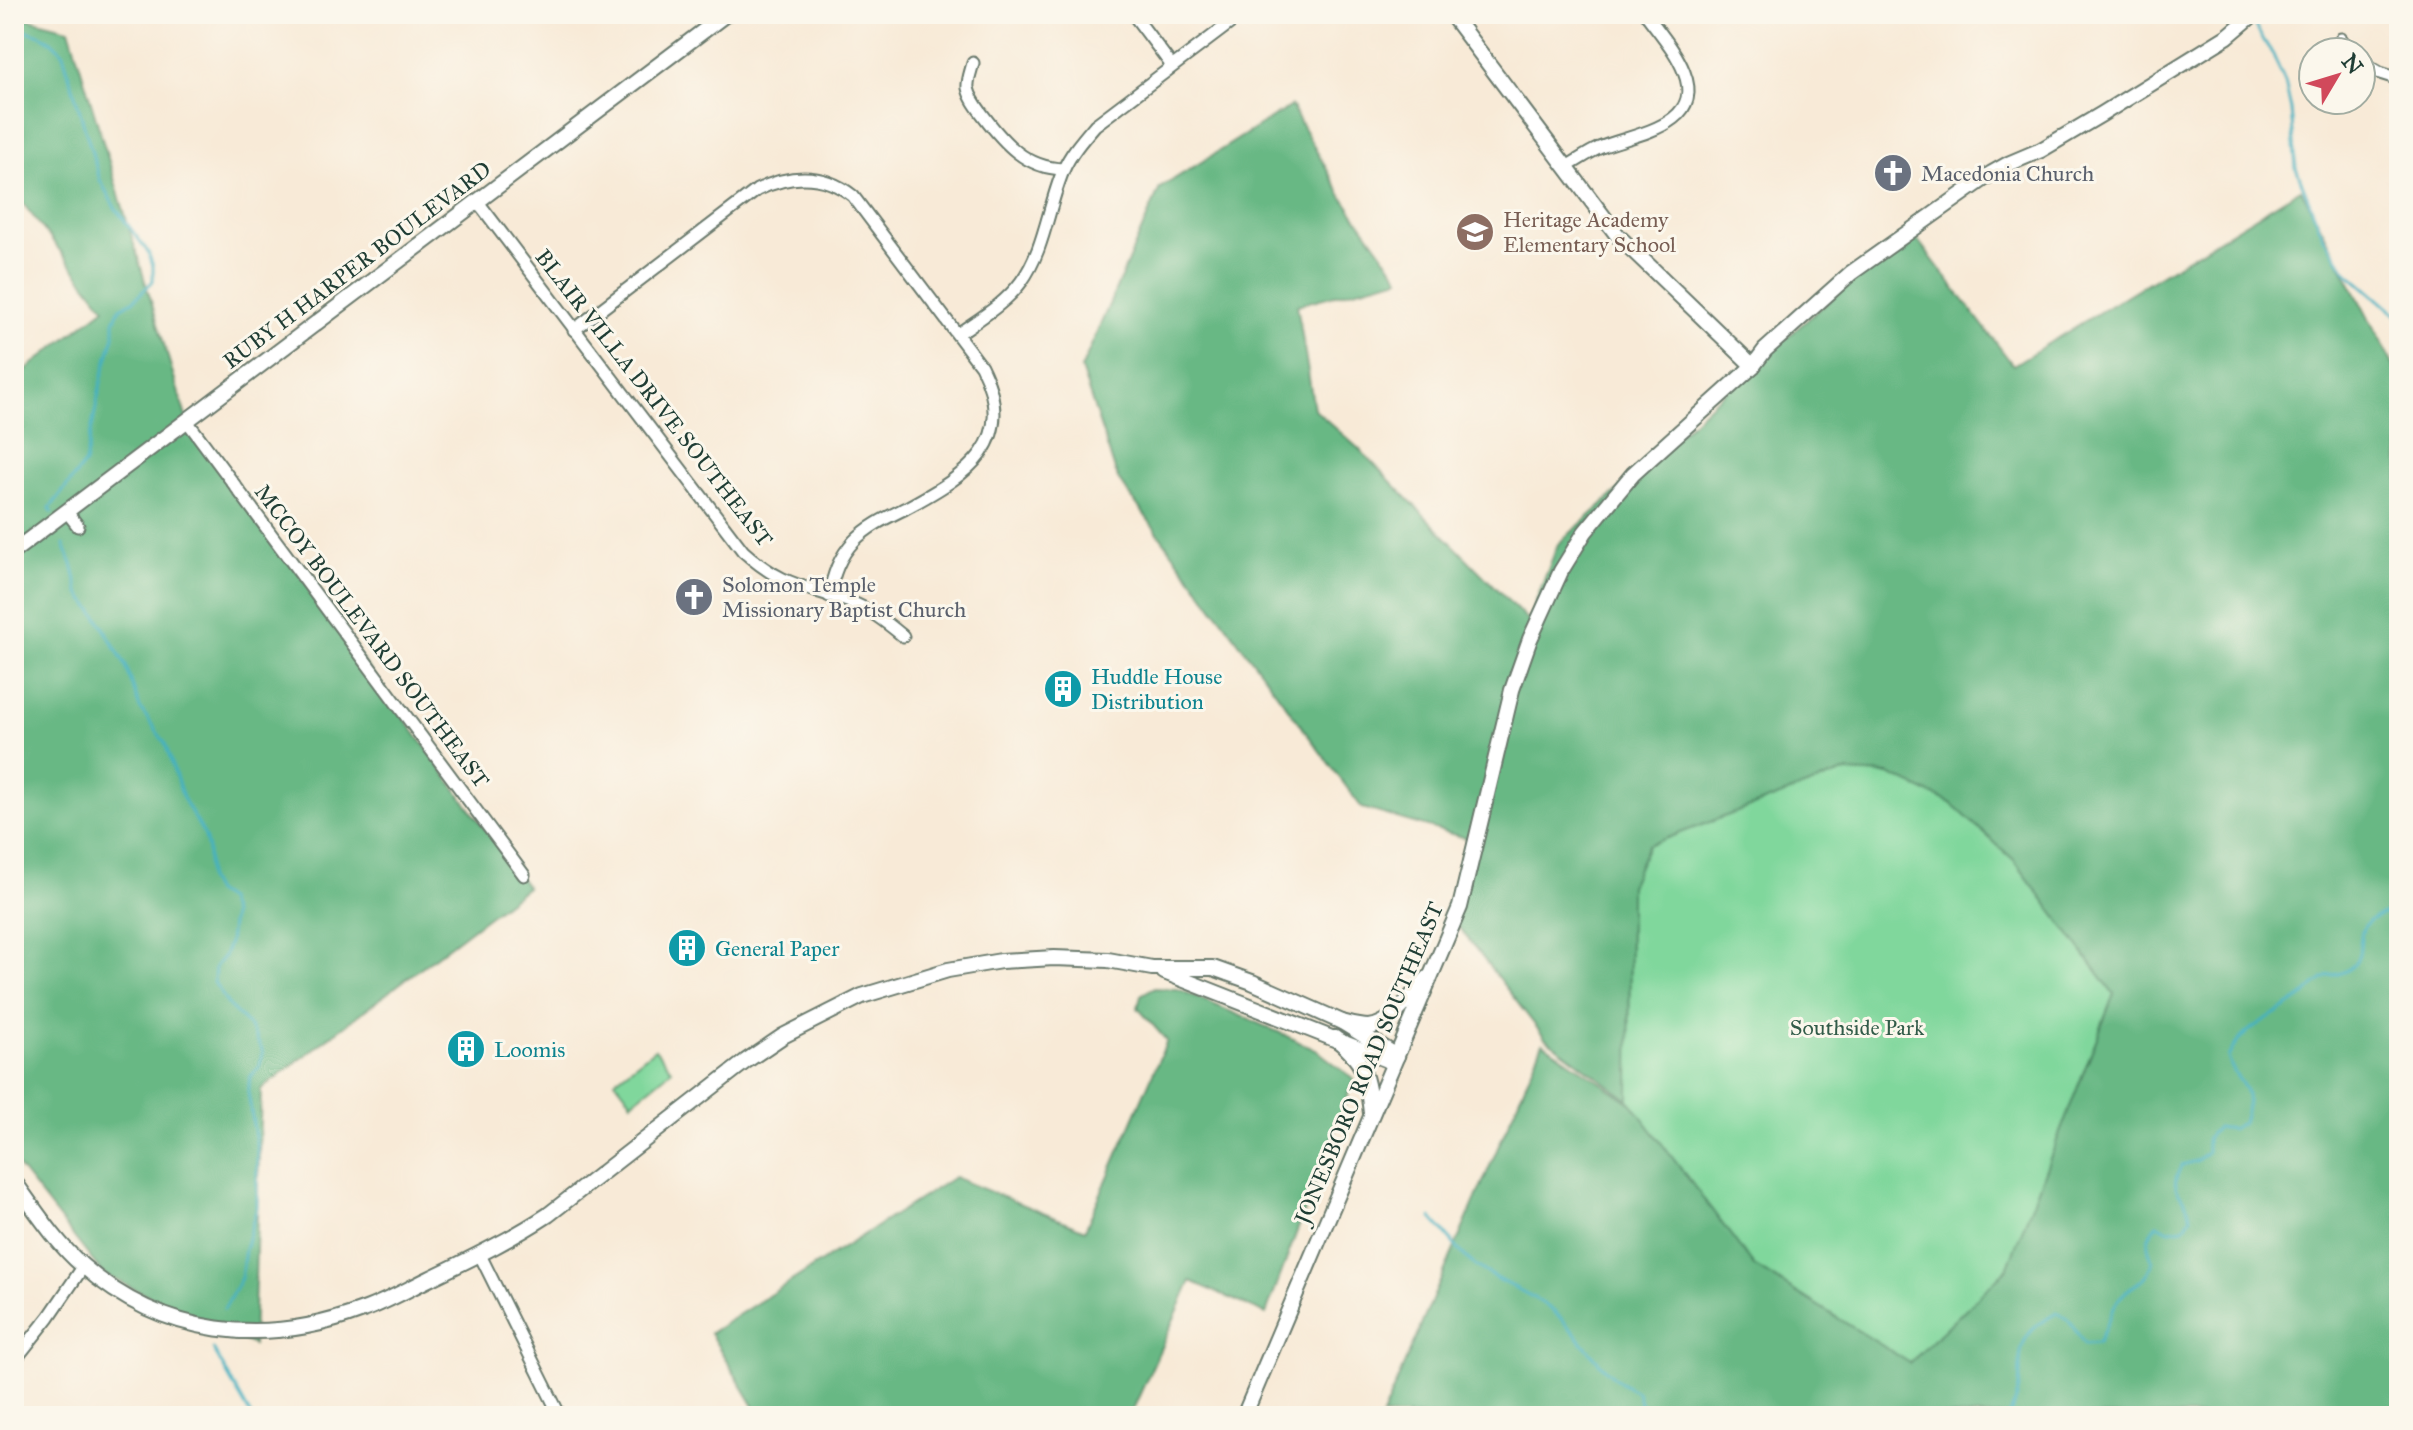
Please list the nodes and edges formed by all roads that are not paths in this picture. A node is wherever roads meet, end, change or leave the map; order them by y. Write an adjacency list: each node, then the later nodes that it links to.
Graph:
1 (726, 14): 15 (street, RUBY H HARPER BOULEVARD)
2 (1133, 14): 8 (street)
3 (1242, 14): 8 (street)
4 (1451, 14): 13 (street)
5 (1646, 14): 13 (street)
6 (2254, 14): 18 (street, JONESBORO ROAD SOUTHEAST)
7 (973, 63): 14 (street)
8 (1172, 66): 14 (street)
9 (2377, 71): 10 (street)
10 (2399, 79)
11 (2399, 128): 12 (street)
12 (2399, 149)
13 (1566, 167): 18 (street)
14 (1063, 169): 17 (street)
15 (478, 202): 16 (street, BLAIR VILLA DRIVE SOUTHEAST); 19 (street, RUBY H HARPER BOULEVARD)
16 (574, 330): 17 (street); 23 (street, BLAIR VILLA DRIVE SOUTHEAST)
17 (958, 334): 23 (street)
18 (1753, 366): 27 (street, JONESBORO ROAD SOUTHEAST)
19 (187, 421): 20 (street, RUBY H HARPER BOULEVARD); 25 (street, MCCOY BOULEVARD SOUTHEAST)
20 (67, 512): 21 (street); 22 (street, RUBY H HARPER BOULEVARD)
21 (78, 526)
22 (14, 551)
23 (829, 596): 24 (street, BLAIR VILLA DRIVE SOUTHEAST)
24 (903, 636)
25 (524, 875)
26 (1152, 968): 28 (street); 29 (street); 35 (street)
27 (1432, 974): 30 (street); 32 (street, JONESBORO ROAD SOUTHEAST)
28 (1297, 1002): 29 (street); 30 (street)
29 (1290, 1020): 31 (street)
30 (1342, 1022): 32 (street)
31 (1335, 1038): 32 (street); 33 (street)
32 (1396, 1059): 33 (street, JONESBORO ROAD SOUTHEAST)
33 (1371, 1114): 39 (street, JONESBORO ROAD SOUTHEAST)
34 (14, 1181): 36 (street)
35 (480, 1255): 36 (street); 38 (street)
36 (83, 1267): 37 (street)
37 (14, 1361)
38 (560, 1416)
39 (1244, 1416)

